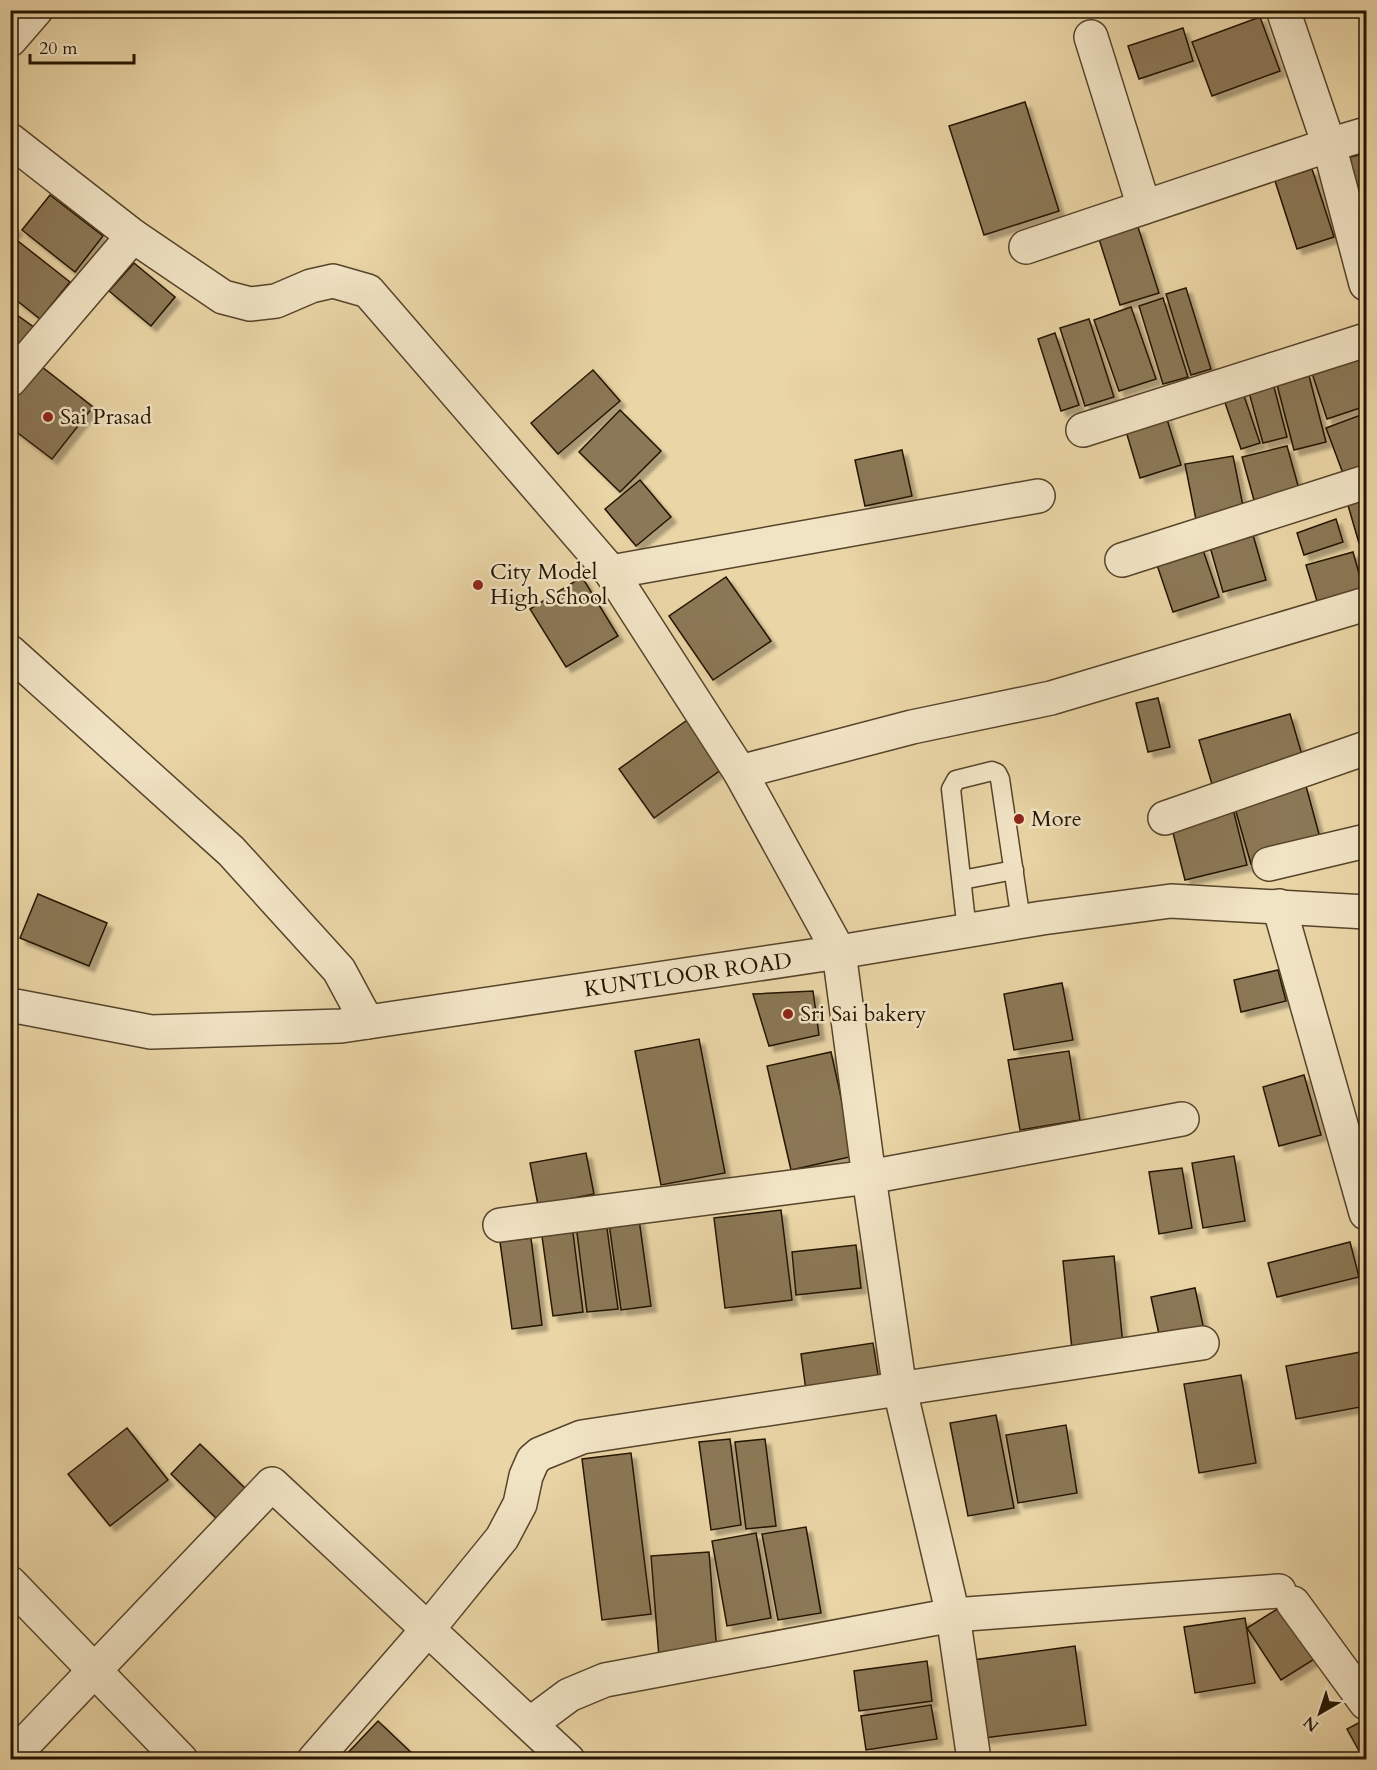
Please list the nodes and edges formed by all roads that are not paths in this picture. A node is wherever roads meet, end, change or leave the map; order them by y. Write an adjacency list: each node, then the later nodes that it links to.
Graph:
1 (36, 10): 4 (street)
2 (1282, 10): 7 (street)
3 (1091, 37): 8 (street)
4 (10, 40)
5 (1366, 134): 7 (street)
6 (10, 140): 9 (street)
7 (1329, 145): 8 (street); 11 (street)
8 (1144, 207): 10 (street)
9 (133, 236): 13 (street); 18 (street)
10 (1026, 247)
11 (1366, 284)
12 (1366, 340): 14 (street)
13 (10, 380)
14 (1083, 430)
15 (1366, 482): 17 (street)
16 (1038, 496): 18 (street)
17 (1122, 560)
18 (611, 572): 22 (street)
19 (1366, 604): 22 (street)
20 (10, 652): 34 (street)
21 (1366, 748): 23 (street)
22 (740, 772): 32 (street)
23 (1165, 818)
24 (1366, 840): 25 (street)
25 (1269, 864)
26 (1014, 870): 27 (lane); 27 (lane); 30 (lane)
27 (962, 880): 31 (lane)
28 (1279, 906): 29 (street, KUNTLOOR ROAD); 30 (street, KUNTLOOR ROAD); 37 (street)
29 (1366, 912)
30 (1021, 921): 31 (street, KUNTLOOR ROAD)
31 (967, 931): 32 (street, KUNTLOOR ROAD)
32 (839, 952): 34 (street, KUNTLOOR ROAD); 36 (street)
33 (10, 1005): 34 (street, KUNTLOOR ROAD)
34 (367, 1022)
35 (1182, 1119): 36 (street)
36 (869, 1177): 38 (street); 40 (street)
37 (1366, 1213)
38 (500, 1225)
39 (1202, 1343): 40 (street)
40 (900, 1390): 42 (street); 43 (street)
41 (10, 1583): 44 (street)
42 (953, 1615): 45 (street); 46 (street); 51 (street)
43 (428, 1629): 44 (street); 46 (street); 49 (street)
44 (94, 1669): 47 (street); 48 (street)
45 (1366, 1703)
46 (530, 1724): 50 (street)
47 (10, 1759)
48 (181, 1760)
49 (314, 1760)
50 (568, 1760)
51 (974, 1760)

